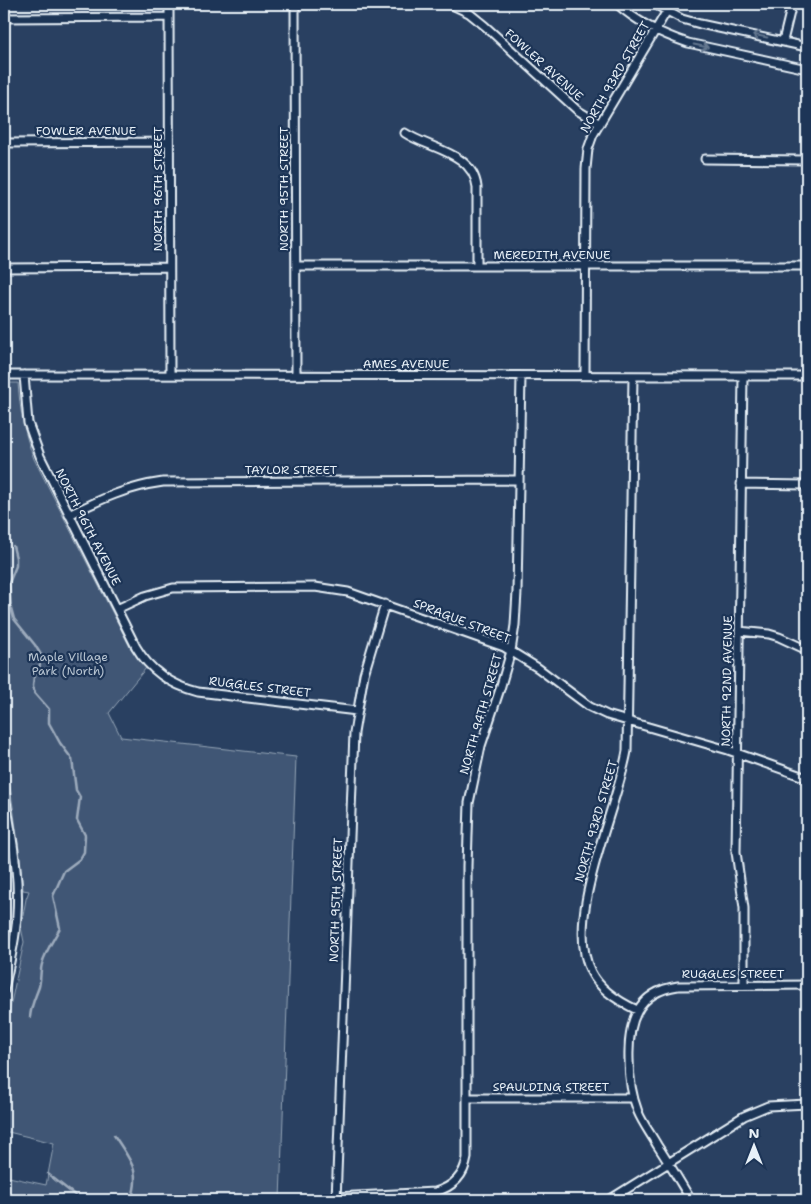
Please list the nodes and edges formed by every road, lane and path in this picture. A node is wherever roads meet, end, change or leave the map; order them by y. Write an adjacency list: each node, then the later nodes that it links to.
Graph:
1 (169, 4): 9 (street, NORTH 96TH STREET)
2 (295, 4): 21 (street, NORTH 95TH STREET)
3 (450, 4): 15 (street, FOWLER AVENUE)
4 (617, 4): 11 (street)
5 (654, 4): 8 (street)
6 (671, 4): 8 (street, NORTH 93RD STREET)
7 (792, 4): 12 (street)
8 (667, 11): 11 (street, NORTH 93RD STREET); 12 (street, one-way to 8)
9 (169, 17): 10 (street); 17 (street, NORTH 96TH STREET)
10 (4, 18)
11 (655, 31): 14 (street, one-way to 14); 15 (street, NORTH 93RD STREET)
12 (783, 41): 13 (street)
13 (807, 47)
14 (807, 69)
15 (600, 124): 23 (street, NORTH 93RD STREET)
16 (405, 133): 22 (street)
17 (169, 142): 18 (street, FOWLER AVENUE); 25 (street, NORTH 96TH STREET)
18 (4, 143)
19 (705, 159): 20 (street)
20 (807, 160)
21 (296, 266): 22 (street, MEREDITH AVENUE); 30 (street, NORTH 95TH STREET)
22 (477, 266): 23 (street, MEREDITH AVENUE)
23 (586, 266): 24 (street, MEREDITH AVENUE); 31 (street, NORTH 93RD STREET)
24 (807, 266)
25 (169, 267): 26 (street); 27 (street, NORTH 96TH STREET)
26 (4, 268)
27 (170, 374): 29 (street, AMES AVENUE); 30 (street, AMES AVENUE)
28 (4, 375): 29 (street, AMES AVENUE)
29 (24, 375): 39 (street, NORTH 96TH AVENUE)
30 (296, 375): 32 (street, AMES AVENUE)
31 (585, 375): 32 (street, AMES AVENUE); 33 (street, AMES AVENUE)
32 (521, 376): 36 (street, NORTH 94TH STREET)
33 (633, 376): 34 (street, AMES AVENUE); 47 (street, NORTH 93RD STREET)
34 (743, 376): 35 (street, AMES AVENUE); 37 (street, NORTH 92ND AVENUE)
35 (807, 376)
36 (518, 480): 39 (street, TAYLOR STREET); 44 (street, NORTH 94TH STREET)
37 (741, 484): 38 (street); 42 (street, NORTH 92ND AVENUE)
38 (807, 485)
39 (69, 515): 41 (street, NORTH 96TH AVENUE)
40 (385, 604): 41 (street, SPRAGUE STREET); 44 (street, SPRAGUE STREET); 46 (street, NORTH 95TH STREET)
41 (117, 609): 45 (street, NORTH 96TH AVENUE)
42 (739, 631): 43 (street); 48 (street, NORTH 92ND AVENUE)
43 (807, 650)
44 (511, 651): 47 (street, SPRAGUE STREET); 57 (street, NORTH 94TH STREET)
45 (162, 677): 46 (street, RUGGLES STREET)
46 (357, 711): 61 (street, NORTH 95TH STREET)
47 (628, 722): 48 (street, SPRAGUE STREET); 56 (street, NORTH 93RD STREET)
48 (737, 754): 49 (street, SPRAGUE STREET); 53 (street, NORTH 92ND AVENUE)
49 (807, 778)
50 (4, 788): 51 (street)
51 (7, 835): 52 (street)
52 (7, 959): 55 (street)
53 (744, 985): 54 (street, RUGGLES STREET); 56 (street, RUGGLES STREET)
54 (807, 986)
55 (4, 990)
56 (637, 1010): 58 (street)
57 (468, 1098): 58 (street, SPAULDING STREET); 61 (street, NORTH 94TH STREET)
58 (633, 1098): 60 (street)
59 (807, 1104): 60 (street)
60 (668, 1162): 62 (street); 63 (street)
61 (336, 1199)
62 (609, 1200)
63 (692, 1200)

